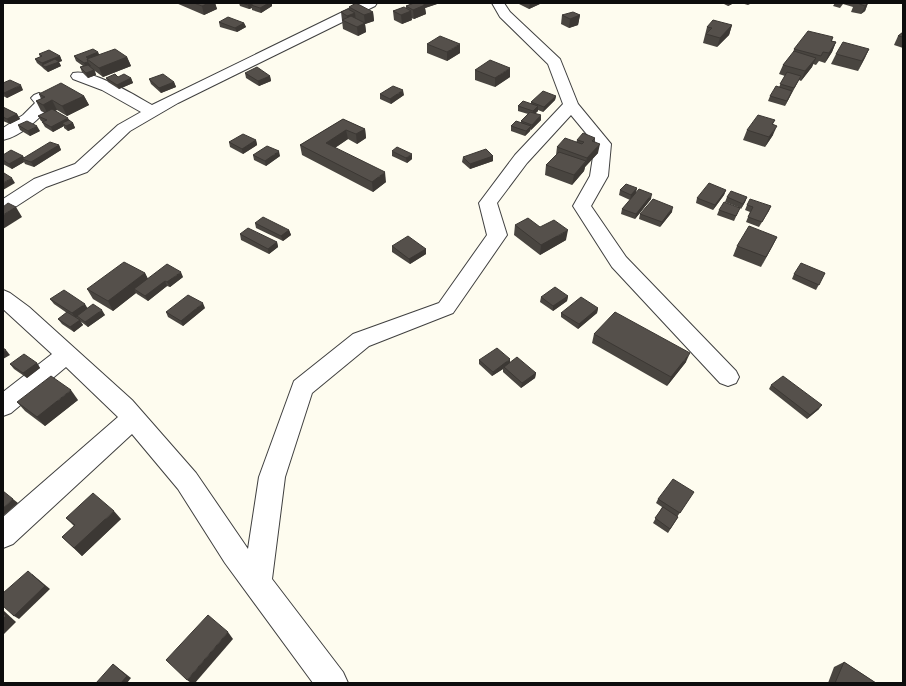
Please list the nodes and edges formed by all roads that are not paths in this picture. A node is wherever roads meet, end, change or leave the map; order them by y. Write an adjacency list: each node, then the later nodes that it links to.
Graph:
1 (371, 3): 6 (street)
2 (498, 3): 5 (street)
3 (78, 76): 6 (street)
4 (39, 98): 7 (street)
5 (571, 105): 11 (street); 15 (street)
6 (152, 112): 8 (street)
7 (3, 135)
8 (3, 207)
9 (3, 298): 10 (street)
10 (67, 354): 12 (street); 13 (street)
11 (728, 377)
12 (3, 406)
13 (133, 418): 14 (street); 15 (street)
14 (3, 535)
15 (257, 582): 16 (street)
16 (332, 683)

